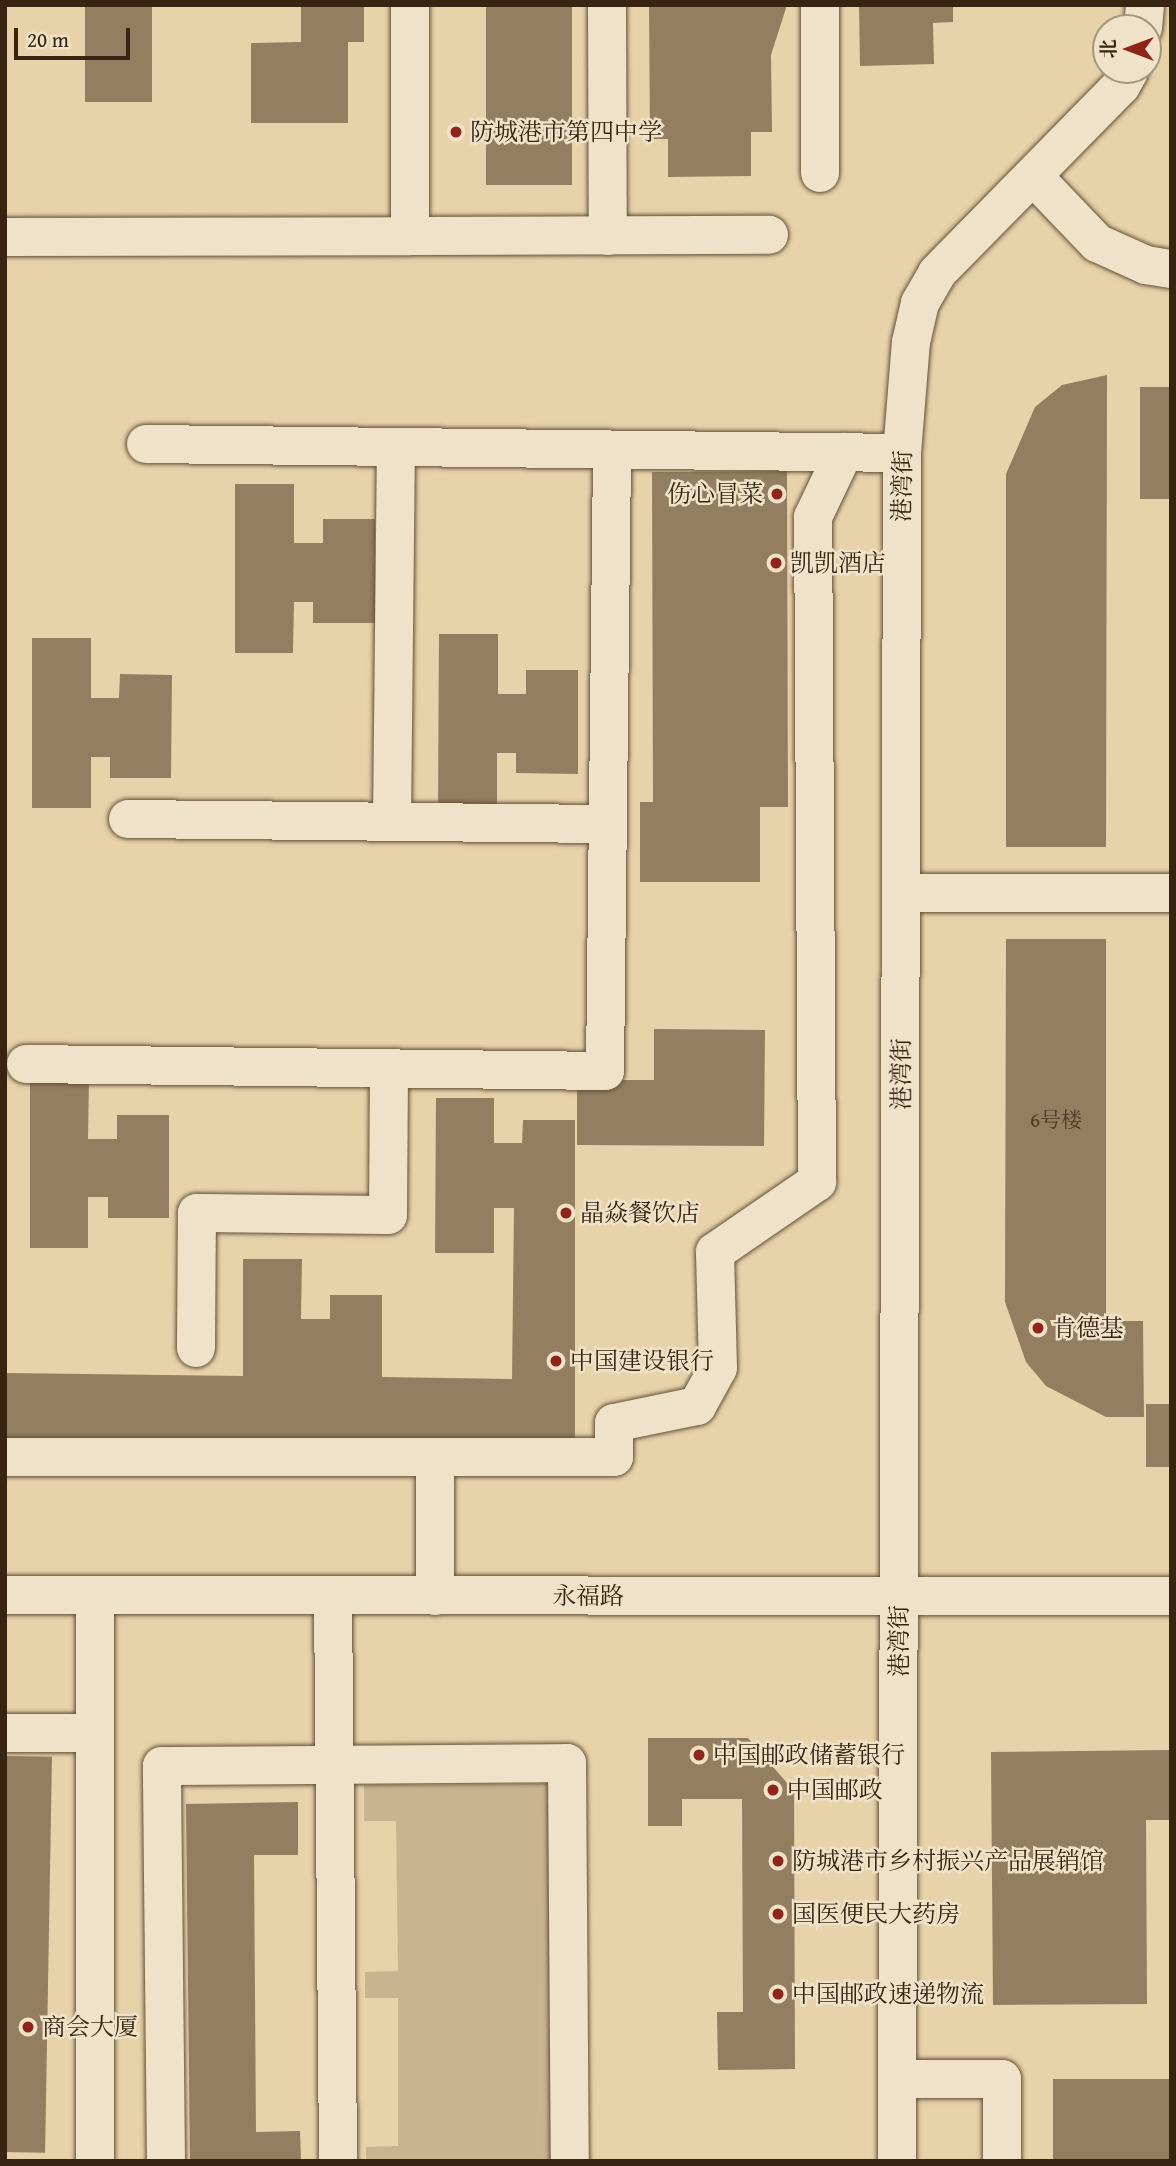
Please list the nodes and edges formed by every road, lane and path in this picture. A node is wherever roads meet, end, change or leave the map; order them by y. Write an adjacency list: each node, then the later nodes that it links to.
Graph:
1 (410, 5): 8 (street)
2 (607, 5): 9 (street)
3 (820, 5): 5 (street)
4 (1122, 84): 6 (street, 港湾街)
5 (820, 173)
6 (1033, 176): 11 (street); 16 (street, 港湾街)
7 (769, 235): 9 (street)
8 (410, 236): 9 (street); 10 (street)
9 (608, 236)
10 (5, 237)
11 (1171, 269)
12 (146, 444): 13 (street)
13 (396, 447): 14 (street); 18 (street)
14 (612, 450): 15 (street); 19 (street)
15 (845, 452): 16 (street); 26 (street)
16 (902, 453): 20 (street, 港湾街)
17 (128, 819): 18 (street)
18 (392, 821): 19 (street)
19 (608, 824): 23 (street)
20 (901, 893): 21 (street); 31 (street, 港湾街)
21 (1171, 893)
22 (26, 1064): 23 (street)
23 (389, 1068): 24 (street)
24 (196, 1348)
25 (5, 1457): 26 (street)
26 (435, 1457): 30 (street)
27 (5, 1595): 28 (street, 永福路)
28 (95, 1595): 29 (street, 永福路); 34 (street)
29 (333, 1596): 30 (street, 永福路); 35 (street)
30 (435, 1596): 31 (street, 永福路)
31 (899, 1596): 32 (street, 永福路); 36 (street, 港湾街)
32 (1171, 1596)
33 (5, 1733): 34 (street)
34 (95, 1733): 37 (street)
35 (334, 1765): 38 (street); 39 (street); 40 (street)
36 (897, 2079): 41 (street, 港湾街); 42 (street)
37 (95, 2161)
38 (166, 2161)
39 (338, 2161)
40 (570, 2161)
41 (897, 2161)
42 (1002, 2161)

